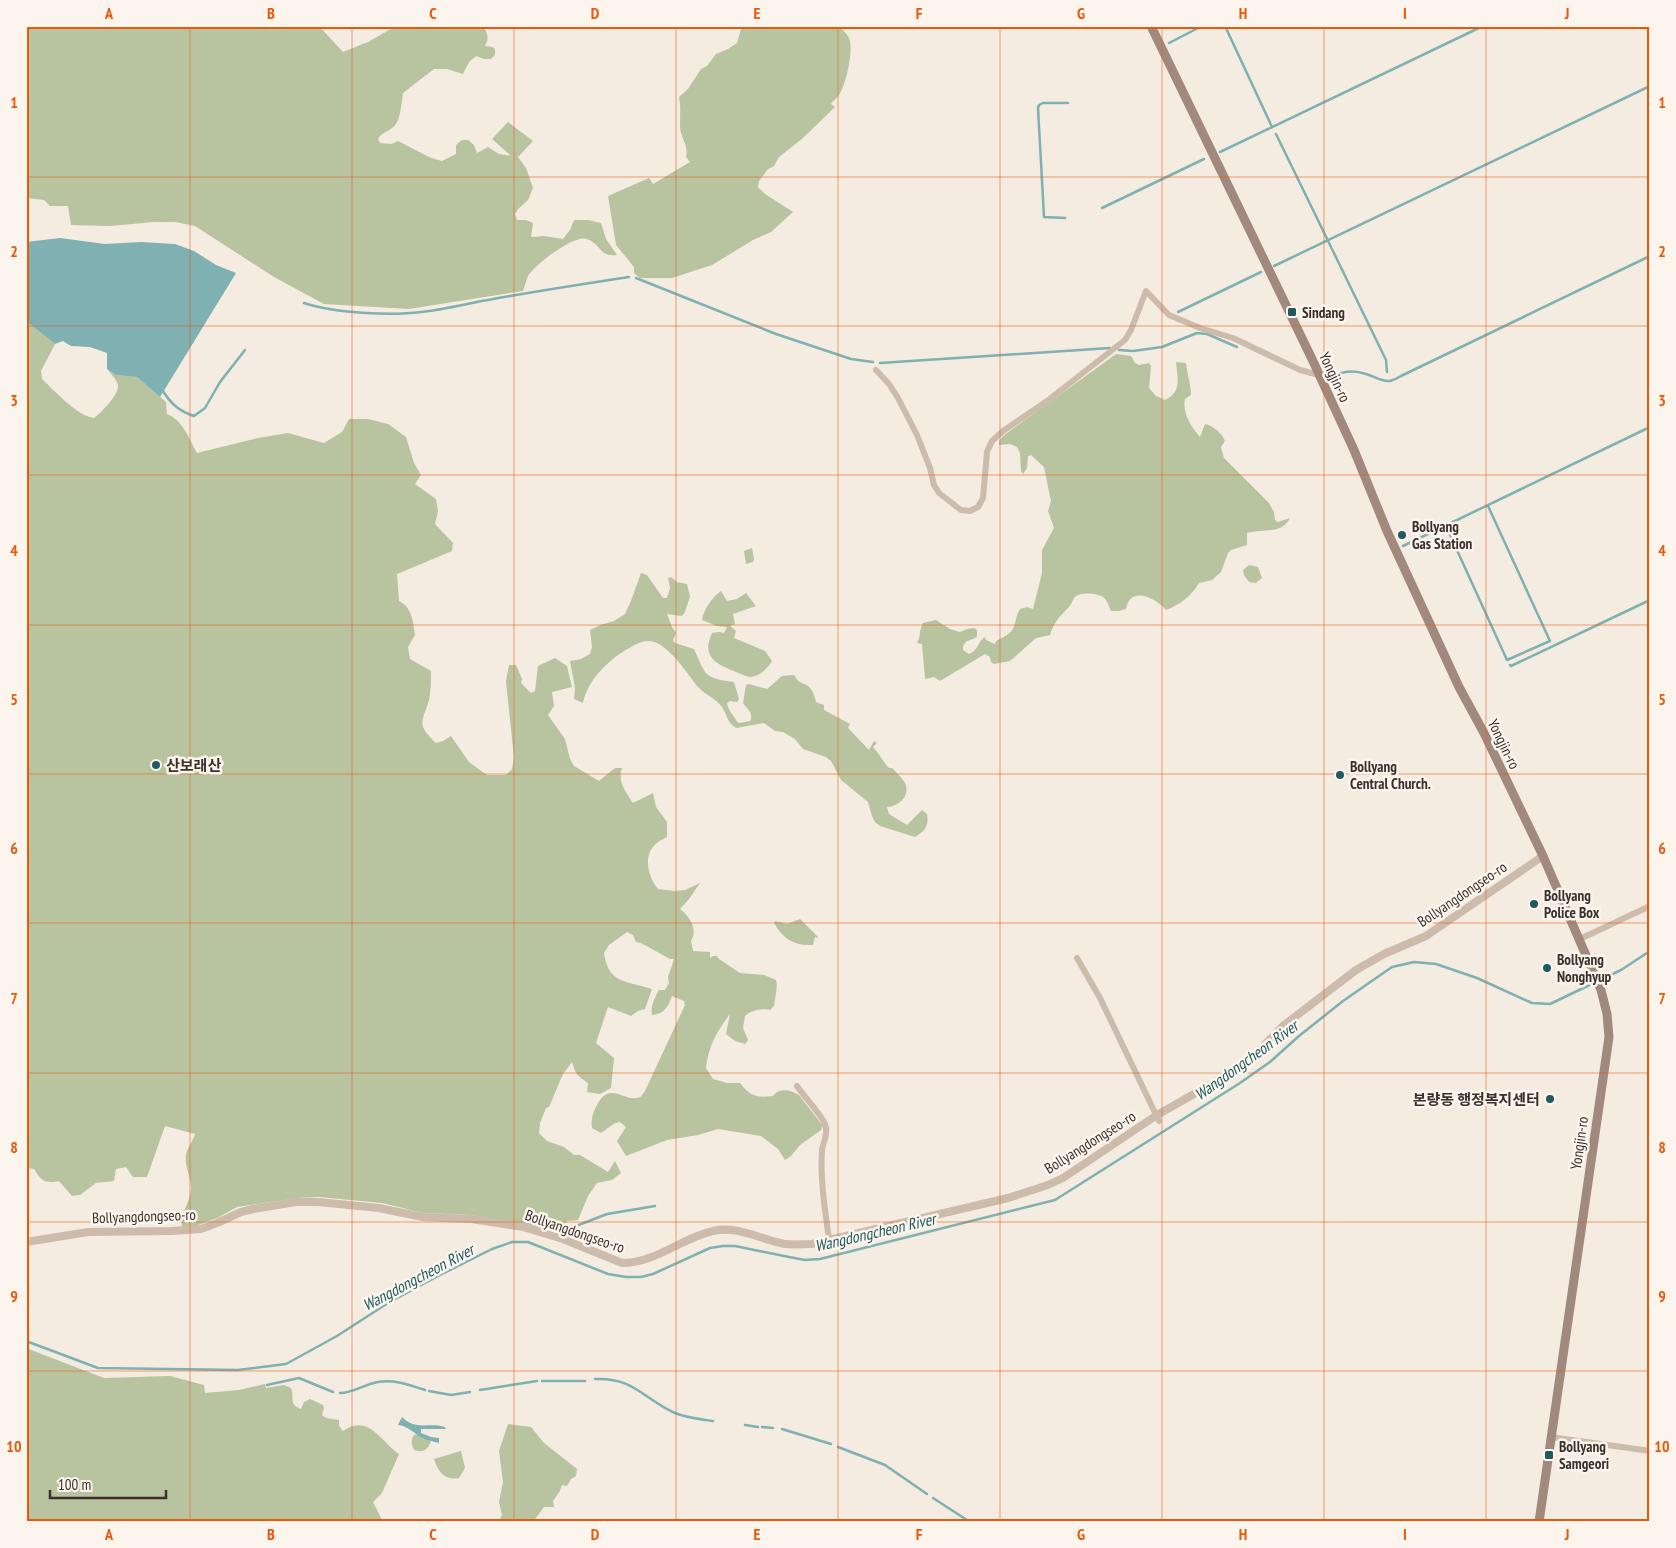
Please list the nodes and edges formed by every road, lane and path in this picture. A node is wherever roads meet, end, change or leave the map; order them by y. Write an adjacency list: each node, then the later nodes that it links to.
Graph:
1 (1151, 26): 3 (main road, Yongjin-ro)
2 (876, 370): 3 (street)
3 (1319, 375): 4 (main road, Yongjin-ro)
4 (1544, 856): 6 (main road, Yongjin-ro); 9 (street, Bollyangdongseo-ro)
5 (1650, 906): 6 (street)
6 (1580, 939): 12 (main road, Yongjin-ro)
7 (1077, 958): 9 (street)
8 (797, 1086): 10 (street)
9 (1158, 1118): 10 (street, Bollyangdongseo-ro)
10 (830, 1239): 11 (street, Bollyangdongseo-ro)
11 (26, 1242)
12 (1551, 1437): 13 (street); 14 (main road, Yongjin-ro)
13 (1650, 1451)
14 (1539, 1522)

